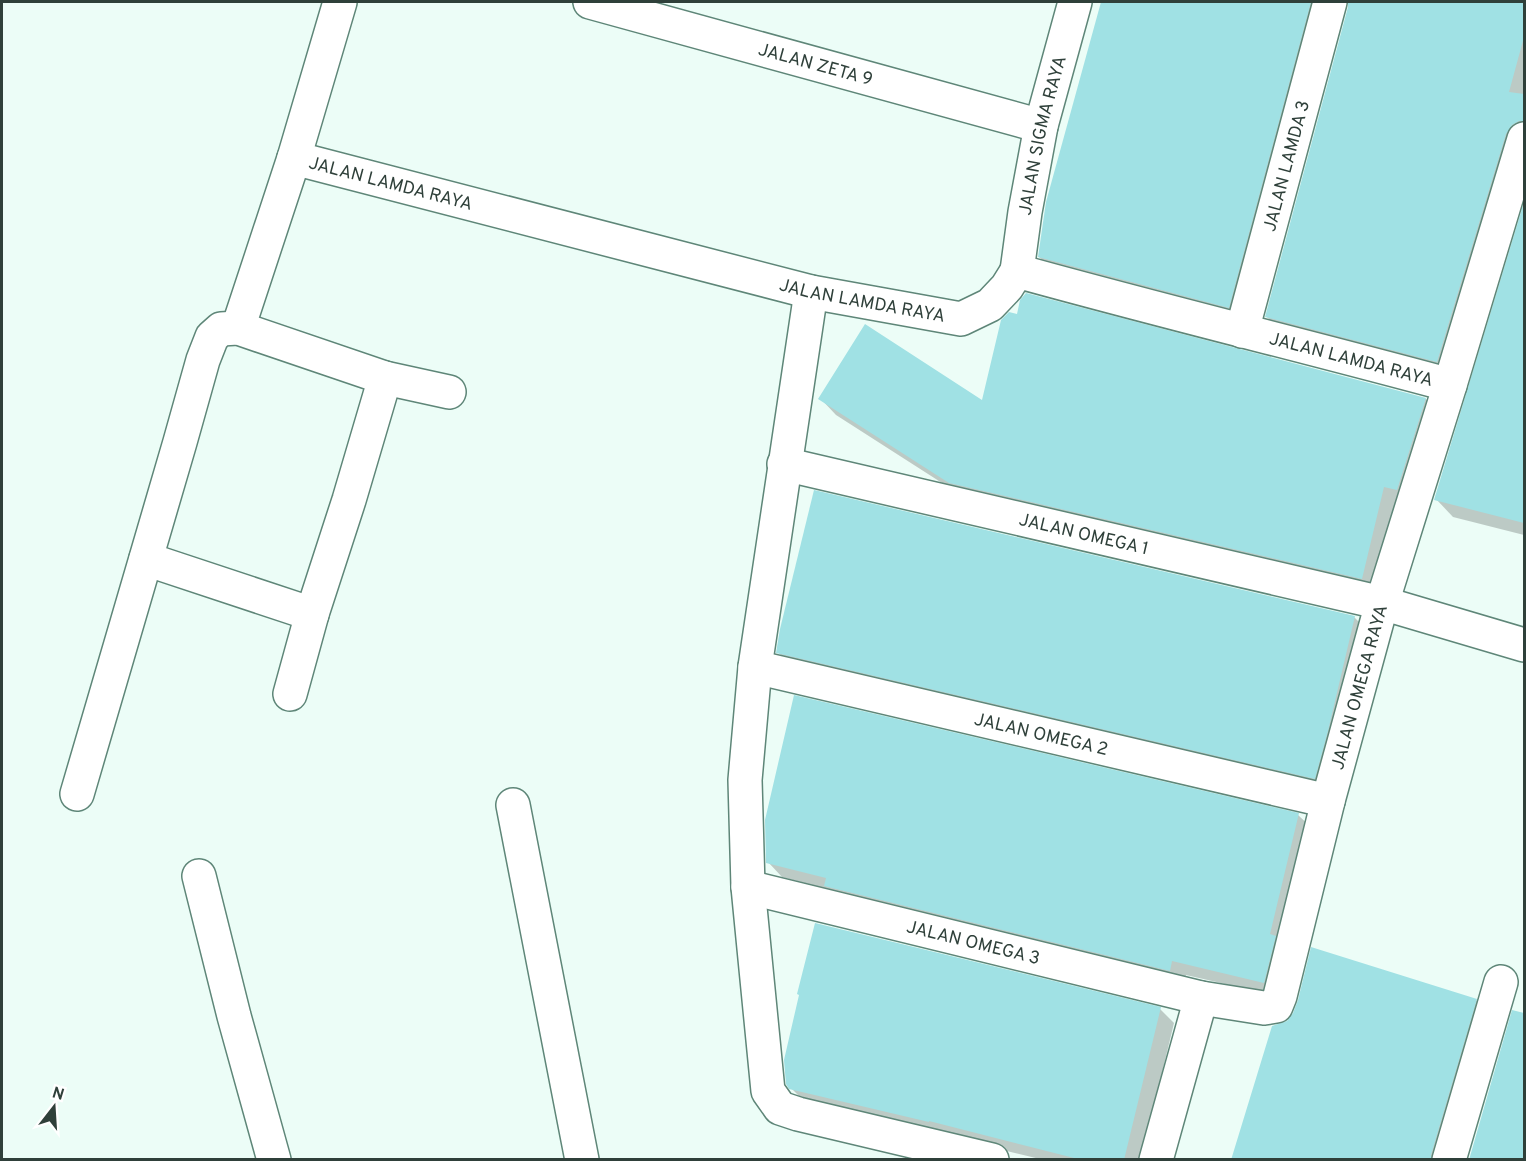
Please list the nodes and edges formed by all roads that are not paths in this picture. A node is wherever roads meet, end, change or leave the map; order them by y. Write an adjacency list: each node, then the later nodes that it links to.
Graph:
1 (340, 2): 7 (street)
2 (590, 2): 5 (street, JALAN ZETA 9)
3 (1075, 2): 5 (street, JALAN SIGMA RAYA)
4 (1330, 2): 11 (street, JALAN LAMDA 3)
5 (1041, 126): 8 (street, JALAN SIGMA RAYA)
6 (1524, 139): 13 (street, JALAN OMEGA RAYA)
7 (294, 158): 9 (street, JALAN LAMDA RAYA); 10 (street)
8 (1017, 271): 9 (street, JALAN LAMDA RAYA); 11 (street, JALAN LAMDA RAYA)
9 (811, 292): 15 (street)
10 (238, 328): 12 (street); 16 (street)
11 (1242, 331): 13 (street, JALAN LAMDA RAYA)
12 (385, 378): 14 (street); 18 (street)
13 (1450, 385): 17 (street, JALAN OMEGA RAYA)
14 (449, 392)
15 (784, 464): 17 (street, JALAN OMEGA 1); 20 (street)
16 (146, 560): 18 (street); 22 (street)
17 (1382, 603): 19 (street, JALAN OMEGA 1); 23 (street, JALAN OMEGA RAYA)
18 (312, 614): 21 (street)
19 (1524, 645)
20 (754, 667): 23 (street, JALAN OMEGA 2); 26 (street)
21 (290, 694)
22 (77, 794)
23 (1328, 801): 28 (street, JALAN OMEGA RAYA)
24 (513, 805): 30 (street)
25 (199, 876): 29 (street)
26 (748, 887): 28 (street, JALAN OMEGA 3); 31 (street)
27 (1501, 982): 33 (street)
28 (1201, 998): 32 (street)
29 (274, 1160)
30 (582, 1160)
31 (992, 1160)
32 (1156, 1160)
33 (1449, 1160)

